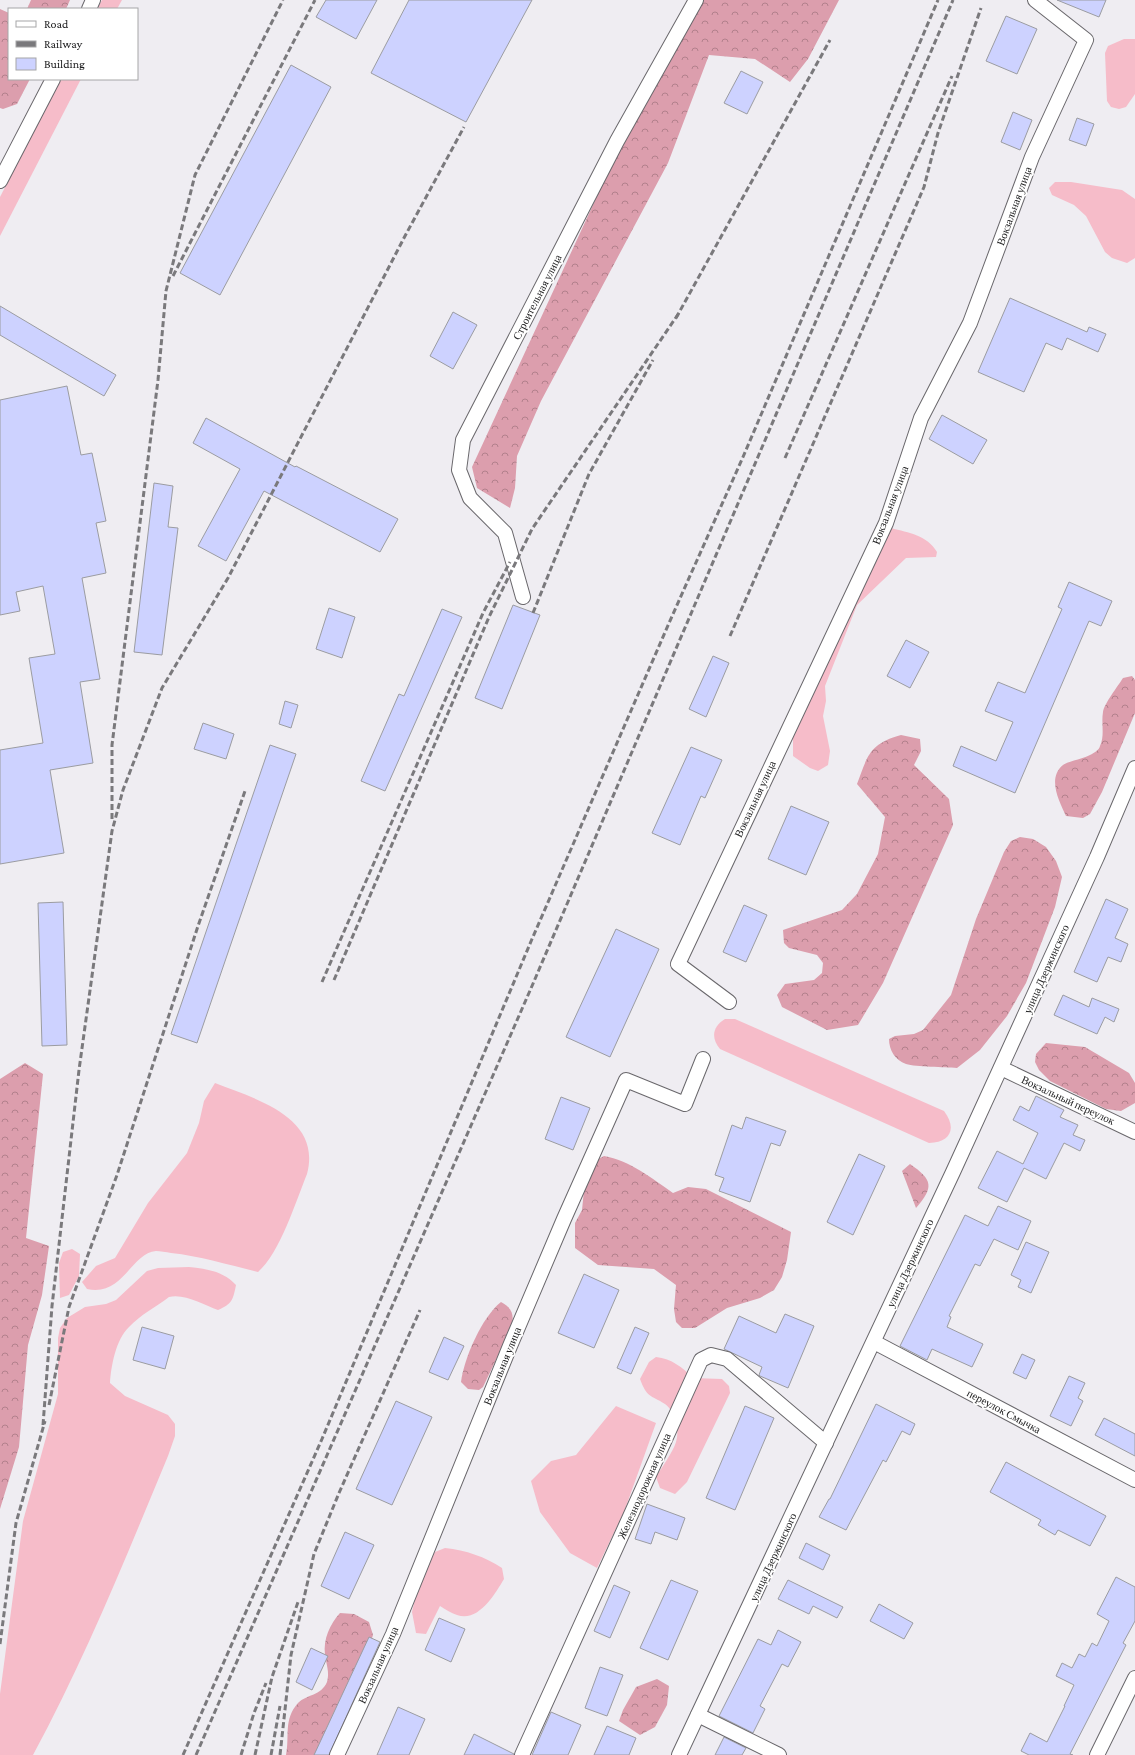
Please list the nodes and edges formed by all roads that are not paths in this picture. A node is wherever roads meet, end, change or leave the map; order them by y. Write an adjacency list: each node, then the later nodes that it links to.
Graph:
1 (696, 0): 5 (street, Строительная улица)
2 (1035, 0): 7 (street, Вокзальная улица)
3 (52, 80): 4 (street)
4 (0, 181)
5 (523, 597)
6 (1135, 768): 9 (street, улица Дзержинского)
7 (729, 1002)
8 (703, 1059): 16 (street, Вокзальная улица)
9 (1000, 1068): 10 (street, Вокзальный переулок); 11 (street, улица Дзержинского)
10 (1135, 1132)
11 (874, 1342): 12 (street, улица Дзержинского); 13 (street, переулок Смычка)
12 (826, 1443): 15 (street, улица Дзержинского); 17 (street, Железнодорожная улица)
13 (1135, 1480)
14 (1135, 1678): 20 (street)
15 (698, 1715): 18 (street, улица Дзержинского); 19 (street)
16 (337, 1755)
17 (522, 1755)
18 (679, 1755)
19 (779, 1755)
20 (1098, 1755)

